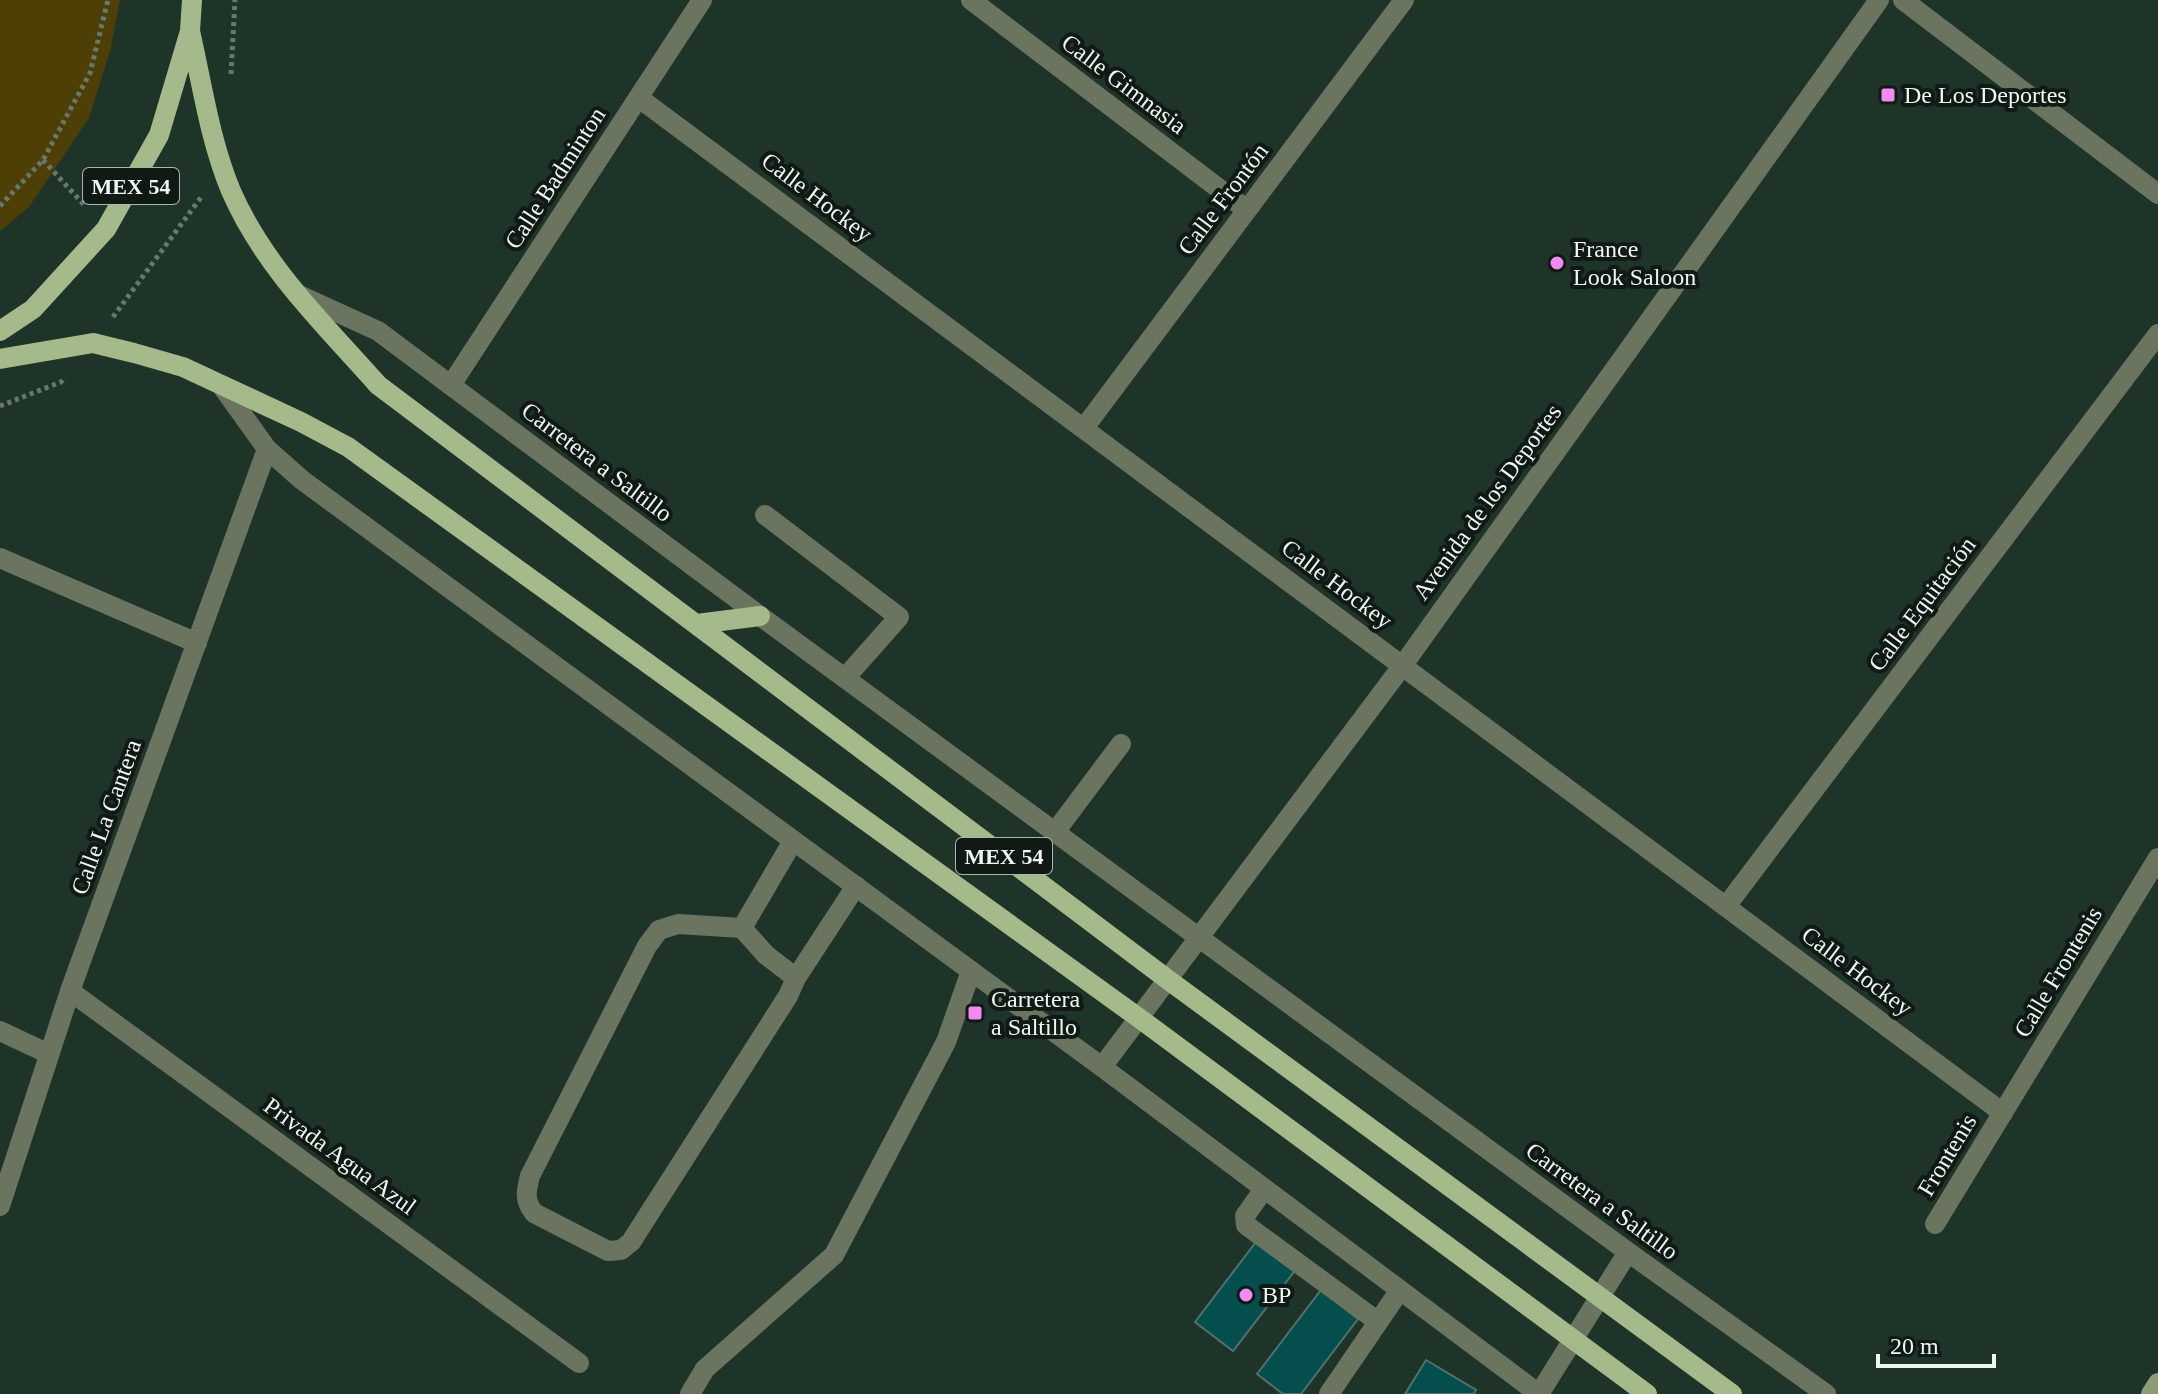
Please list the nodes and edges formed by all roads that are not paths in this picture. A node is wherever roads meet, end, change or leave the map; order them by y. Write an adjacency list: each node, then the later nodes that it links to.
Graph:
1 (192, 0): 7 (main road, MEX 54)
2 (702, 0): 8 (street, Calle Badminton)
3 (971, 0): 10 (street, Calle Gimnasia)
4 (1404, 0): 10 (street, Calle Frontón)
5 (1879, 0): 24 (street, Avenida de los Deportes)
6 (1903, 0): 9 (street)
7 (190, 31): 11 (main road, Carretera a Saltillo / MEX 54); 12 (main road, MEX 54)
8 (639, 98): 16 (street, Calle Badminton); 17 (street, Calle Hockey)
9 (2158, 194)
10 (1247, 210): 17 (street, Calle Frontón)
11 (297, 294): 16 (street, Carretera a Saltillo); 22 (main road, Carretera a Saltillo / MEX 54)
12 (0, 331)
13 (2158, 334): 31 (street, Calle Equitación)
14 (0, 359): 15 (main road, MEX 54)
15 (221, 385): 18 (street); 38 (main road, MEX 54)
16 (451, 385): 21 (street, Carretera a Saltillo)
17 (1084, 428): 24 (street, Calle Hockey)
18 (267, 449): 23 (street, Calle La Cantera); 28 (street)
19 (765, 515): 25 (street)
20 (0, 558): 23 (street)
21 (760, 616): 22 (main road); 25 (street, Carretera a Saltillo)
22 (697, 624): 36 (main road, Carretera a Saltillo / MEX 54)
23 (197, 643): 37 (street, Calle La Cantera)
24 (1403, 665): 31 (street, Calle Hockey); 33 (street, Avenida de los Deportes)
25 (845, 678): 27 (street, Carretera a Saltillo)
26 (1121, 744): 27 (street)
27 (1055, 832): 33 (street, Carretera a Saltillo)
28 (793, 841): 30 (street); 32 (street)
29 (2158, 858): 42 (street, Calle Frontenis)
30 (856, 886): 34 (street); 35 (street)
31 (1727, 905): 42 (street, Calle Hockey)
32 (742, 928): 35 (street); 35 (street)
33 (1199, 936): 36 (street, Avenida de los Deportes); 46 (street, Carretera a Saltillo)
34 (971, 971): 41 (street); 53 (street)
35 (796, 978)
36 (1167, 979): 38 (street, Avenida de los Deportes); 48 (main road, Carretera a Saltillo / MEX 54)
37 (70, 991): 40 (street, Calle La Cantera); 51 (street, Privada Agua Azul)
38 (1139, 1018): 41 (street, Avenida de los Deportes); 50 (main road, MEX 54)
39 (0, 1031): 40 (street)
40 (49, 1054): 44 (street, Calle La Cantera)
41 (1102, 1067): 43 (street)
42 (2003, 1113): 45 (street, Frontenis)
43 (1264, 1189): 47 (street); 49 (street)
44 (0, 1206)
45 (1935, 1224)
46 (1628, 1252): 48 (street); 58 (street, Carretera a Saltillo)
47 (1400, 1290): 49 (street); 55 (street)
48 (1599, 1297): 50 (street); 57 (main road, Carretera a Saltillo / MEX 54)
49 (1377, 1321): 54 (street)
50 (1573, 1340): 55 (street); 56 (main road, MEX 54)
51 (579, 1363)
52 (2158, 1383): 59 (street)
53 (690, 1394)
54 (1329, 1394)
55 (1539, 1394)
56 (1647, 1394)
57 (1732, 1394)
58 (1826, 1394)
59 (2151, 1394)

